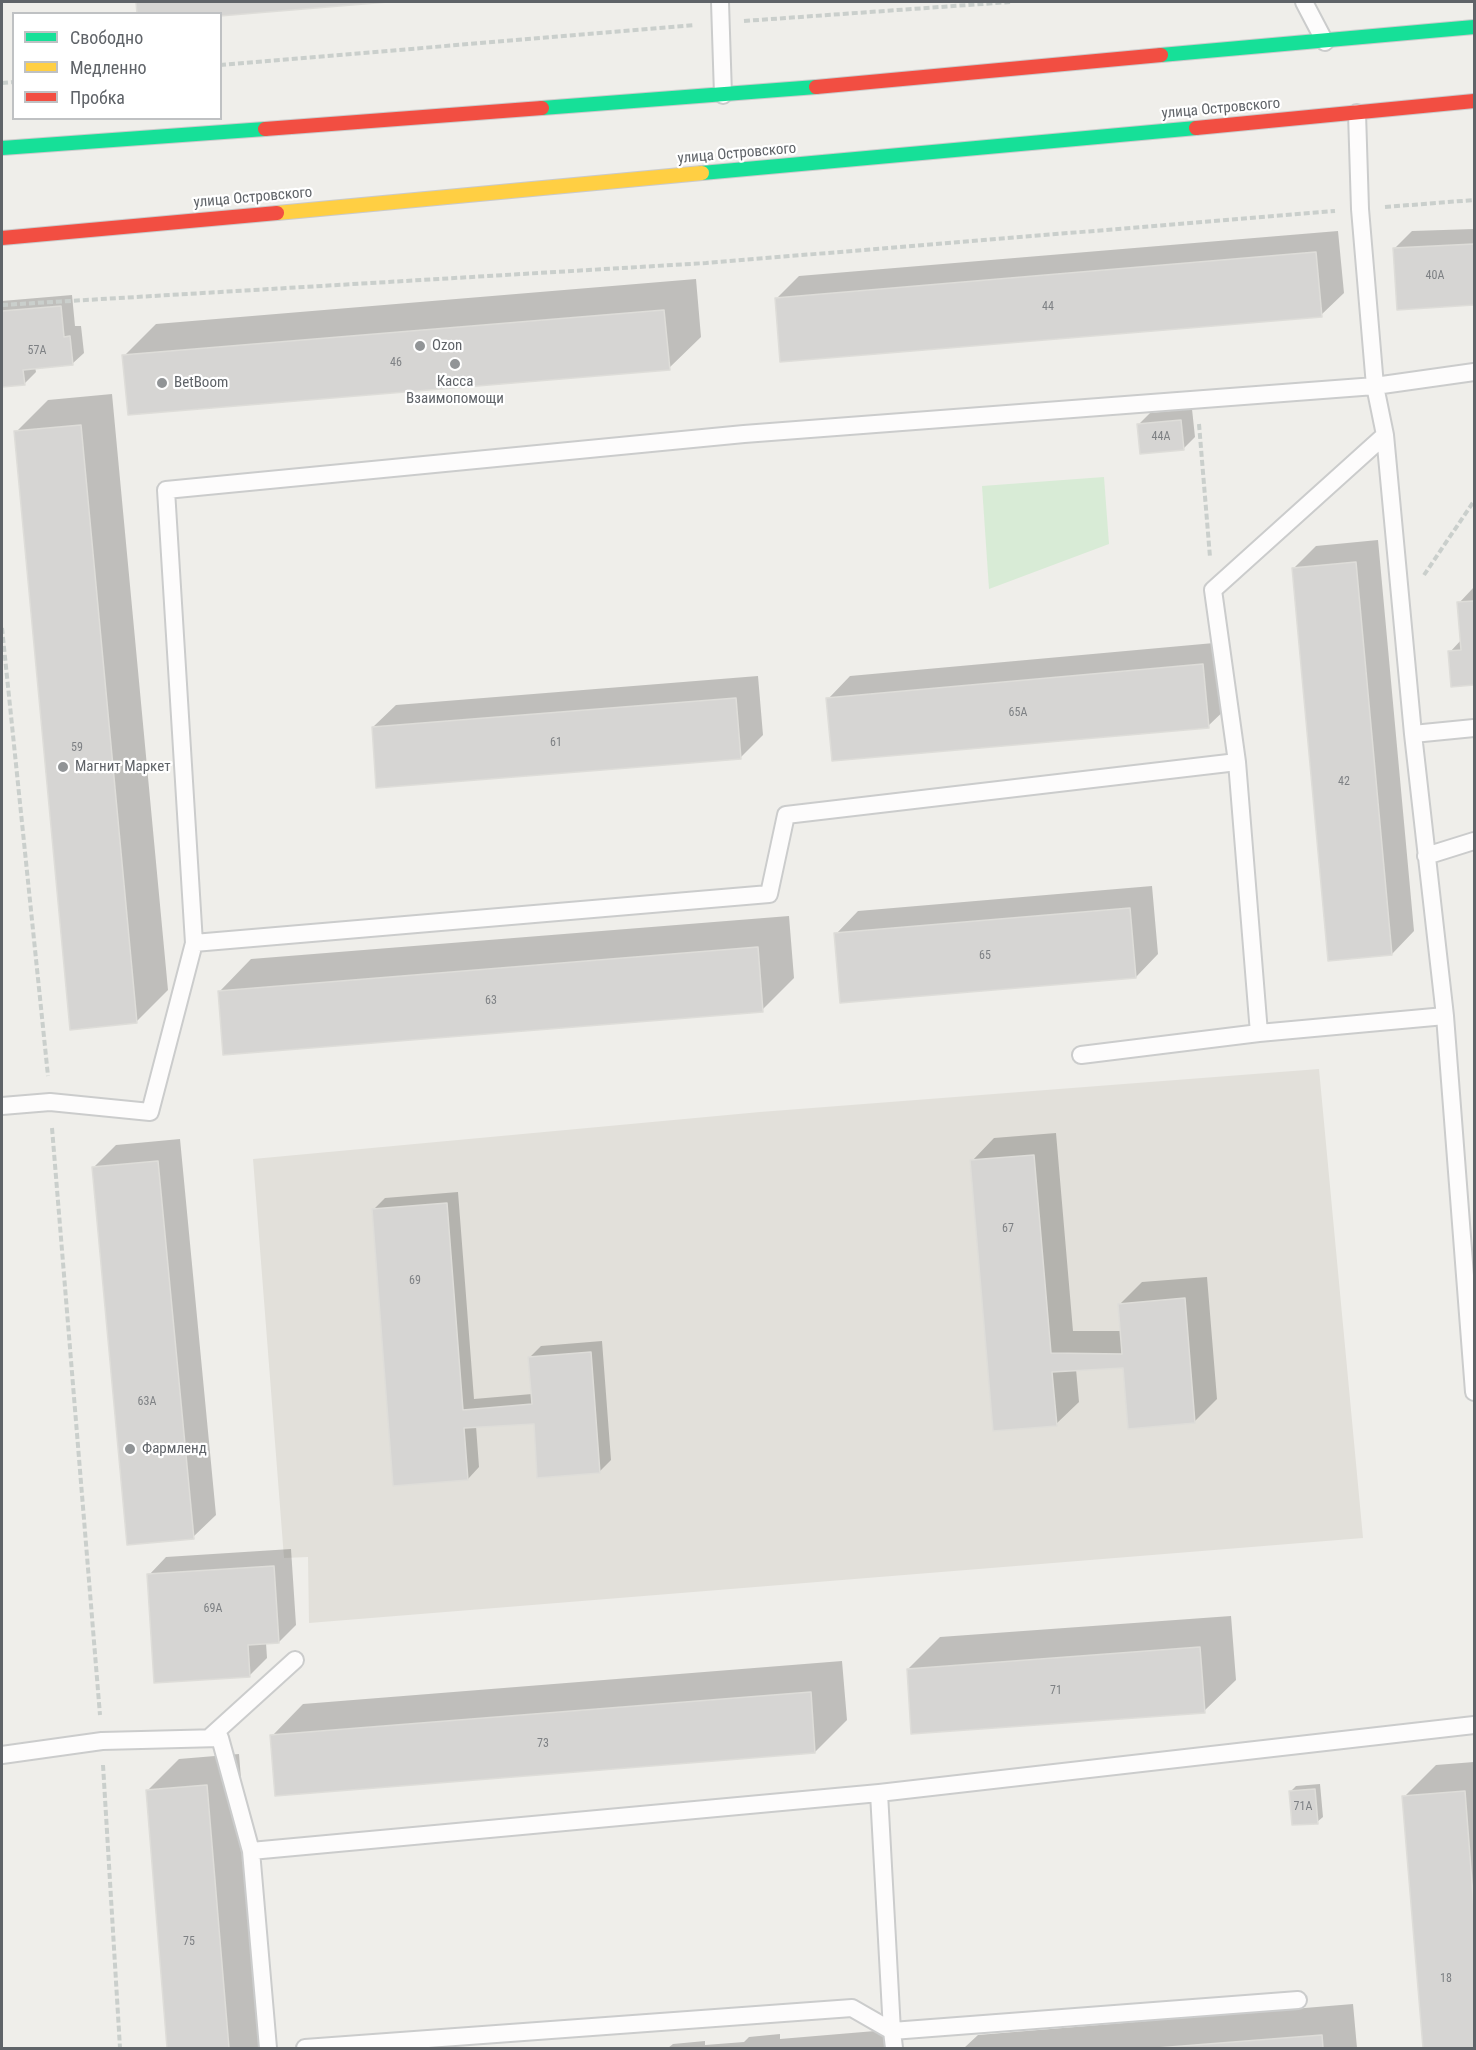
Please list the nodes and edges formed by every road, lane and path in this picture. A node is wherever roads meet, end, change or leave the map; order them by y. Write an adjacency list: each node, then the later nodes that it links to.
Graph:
1 (720, 2): 4 (lane)
2 (1010, 2): 4 (path)
3 (1304, 2): 6 (lane)
4 (722, 23): 7 (path); 8 (lane)
5 (1474, 27): 6 (main road)
6 (1325, 42): 8 (main road)
7 (222, 65)
8 (723, 95): 11 (main road)
9 (1474, 101): 10 (main road, улица Островского)
10 (1357, 113): 13 (lane); 14 (main road, улица Островского)
11 (2, 148)
12 (1474, 200): 13 (path)
13 (1360, 209): 15 (path); 17 (lane)
14 (2, 238)
15 (2, 305)
16 (1474, 372): 17 (lane)
17 (1376, 386): 18 (lane); 19 (lane)
18 (1197, 399): 21 (path); 29 (lane)
19 (1385, 435): 21 (lane); 22 (lane)
20 (1474, 501): 22 (path)
21 (1213, 590): 26 (lane)
22 (1401, 609): 25 (lane)
23 (2, 628): 33 (path)
24 (1474, 728): 25 (lane)
25 (1413, 734): 28 (lane)
26 (1237, 762): 29 (lane); 31 (lane)
27 (1474, 841): 28 (lane)
28 (1426, 856): 30 (lane)
29 (194, 943): 33 (lane)
30 (1445, 1016): 31 (lane); 35 (lane)
31 (1259, 1033): 32 (lane)
32 (1081, 1054)
33 (50, 1102): 34 (lane); 39 (path)
34 (2, 1106)
35 (1474, 1392)
36 (295, 1660): 38 (lane)
37 (1474, 1725): 41 (lane)
38 (209, 1738): 39 (lane); 42 (lane)
39 (102, 1741): 40 (lane); 45 (path)
40 (2, 1755)
41 (879, 1793): 42 (lane); 44 (lane)
42 (251, 1851): 46 (lane)
43 (1298, 2000): 44 (lane)
44 (892, 2031): 47 (lane); 48 (lane)
45 (120, 2049)
46 (268, 2049)
47 (305, 2049)
48 (894, 2049)

